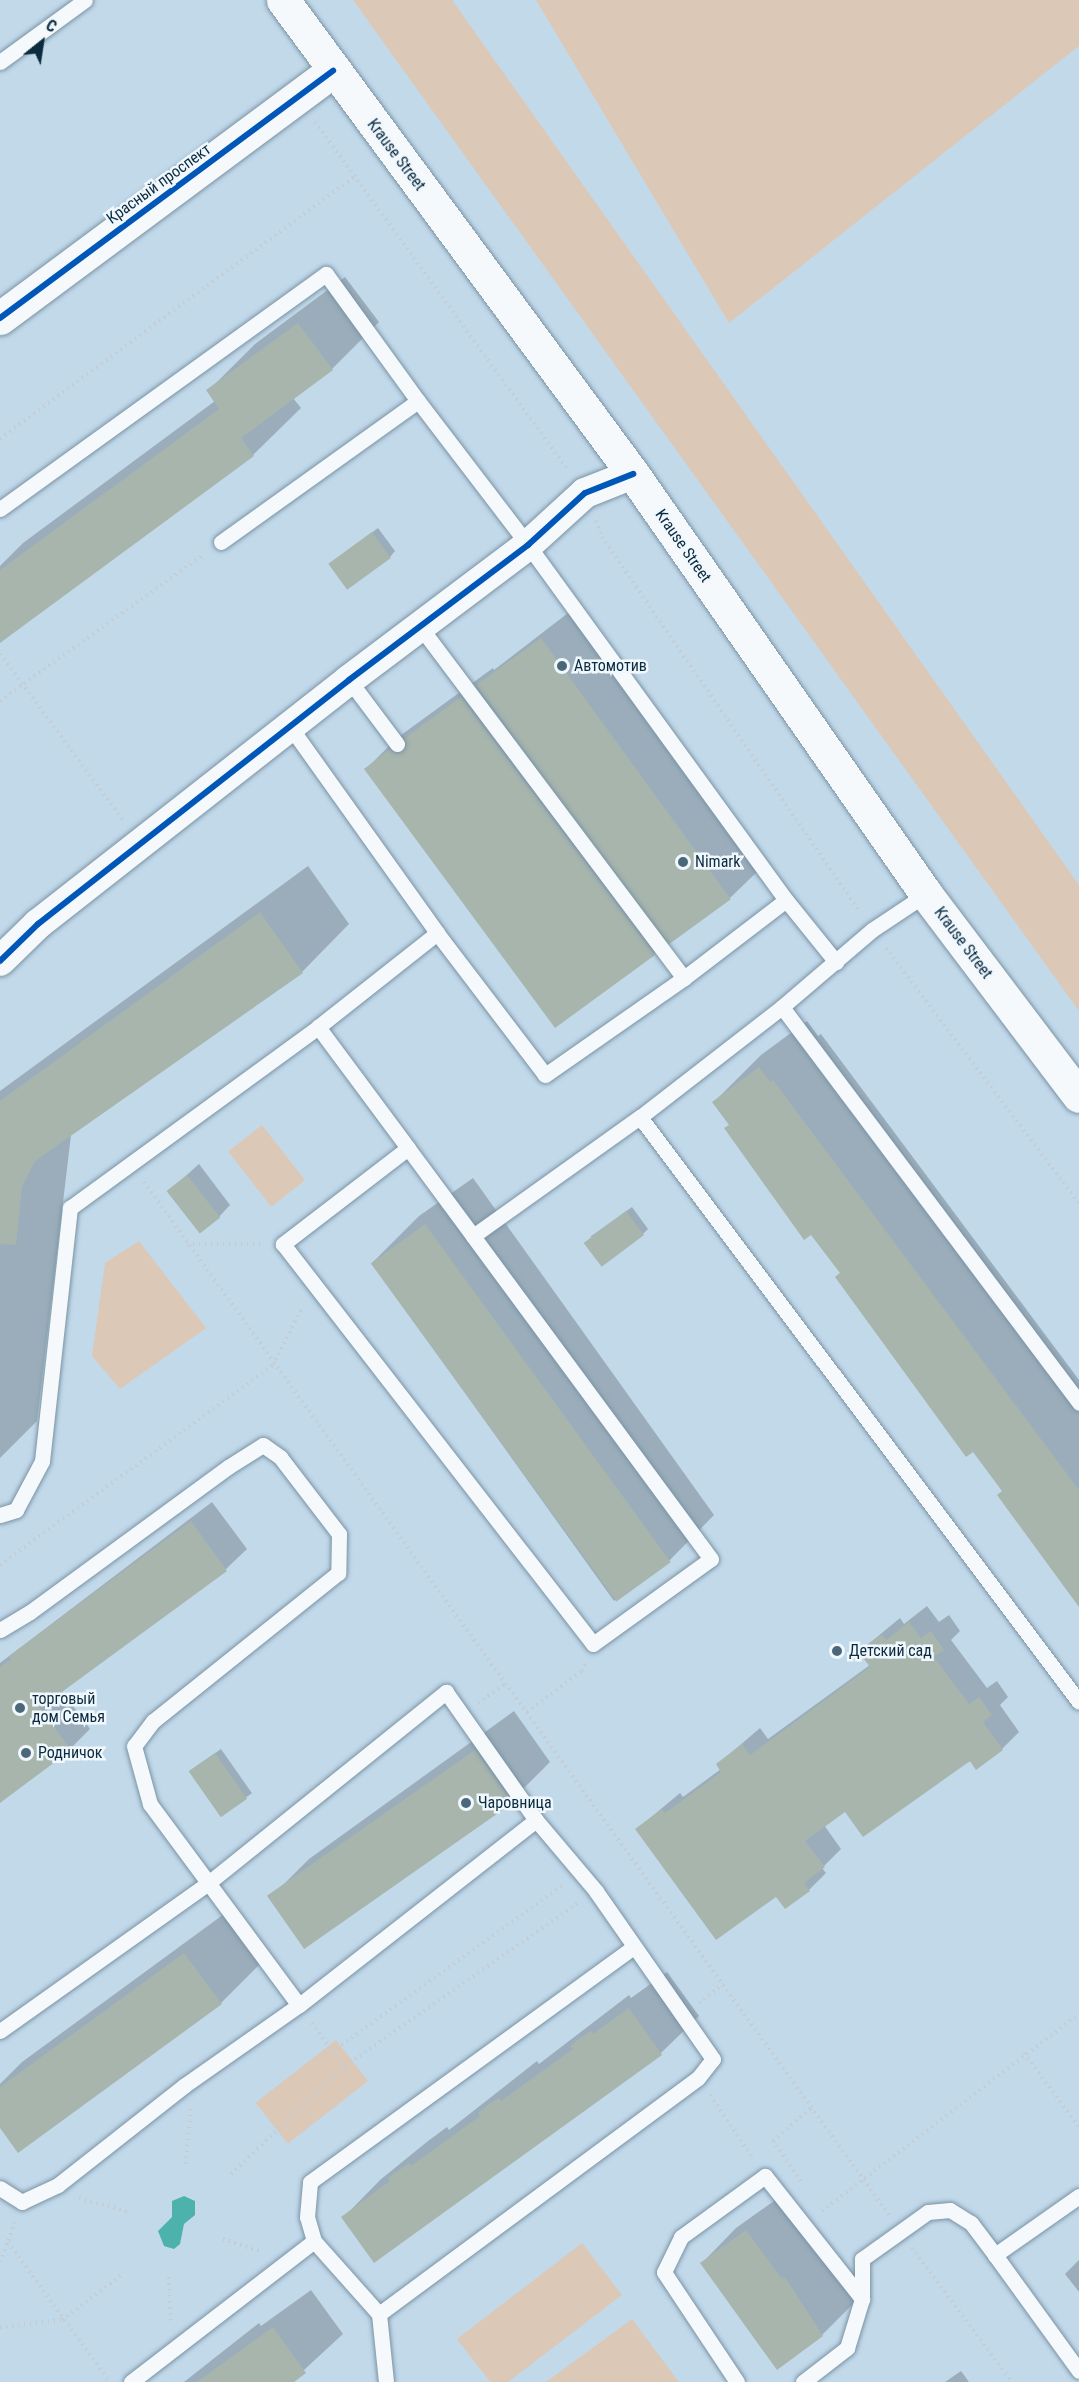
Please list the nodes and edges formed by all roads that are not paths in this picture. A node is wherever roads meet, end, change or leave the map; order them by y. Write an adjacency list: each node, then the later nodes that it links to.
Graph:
1 (85, 0): 3 (lane)
2 (283, 0): 4 (main road, Krause Street)
3 (0, 62)
4 (333, 71): 5 (main road, Красный проспект); 7 (main road, Krause Street)
5 (0, 318)
6 (418, 401): 8 (lane); 9 (lane); 10 (lane)
7 (633, 474): 10 (street); 15 (main road, Krause Street)
8 (0, 509)
9 (221, 543)
10 (528, 546): 11 (street); 16 (lane)
11 (421, 628): 12 (street); 20 (lane)
12 (349, 680): 13 (street); 14 (lane)
13 (291, 728): 17 (lane); 18 (street)
14 (397, 744)
15 (926, 894): 19 (lane); 23 (main road, Krause Street)
16 (786, 900): 19 (lane); 20 (lane)
17 (437, 933): 20 (lane); 22 (lane)
18 (0, 961)
19 (836, 962): 21 (lane)
20 (684, 978)
21 (782, 1007): 24 (lane); 27 (lane)
22 (318, 1027): 25 (lane); 28 (lane)
23 (1079, 1096)
24 (640, 1117): 26 (lane); 30 (lane)
25 (408, 1148): 26 (lane); 26 (lane)
26 (473, 1236)
27 (1079, 1403)
28 (0, 1515)
29 (0, 1630): 32 (lane)
30 (1079, 1702)
31 (536, 1820): 32 (lane); 33 (lane); 34 (lane)
32 (207, 1884): 34 (lane); 35 (lane)
33 (633, 1947): 38 (lane); 41 (lane)
34 (299, 2005): 36 (lane)
35 (0, 2031)
36 (0, 2188)
37 (1079, 2196): 39 (lane)
38 (314, 2241): 41 (lane); 44 (lane)
39 (995, 2255): 40 (lane); 42 (lane)
40 (862, 2299): 45 (lane); 46 (lane)
41 (379, 2314): 43 (lane)
42 (1079, 2371)
43 (384, 2381)
44 (131, 2382)
45 (737, 2382)
46 (803, 2382)

